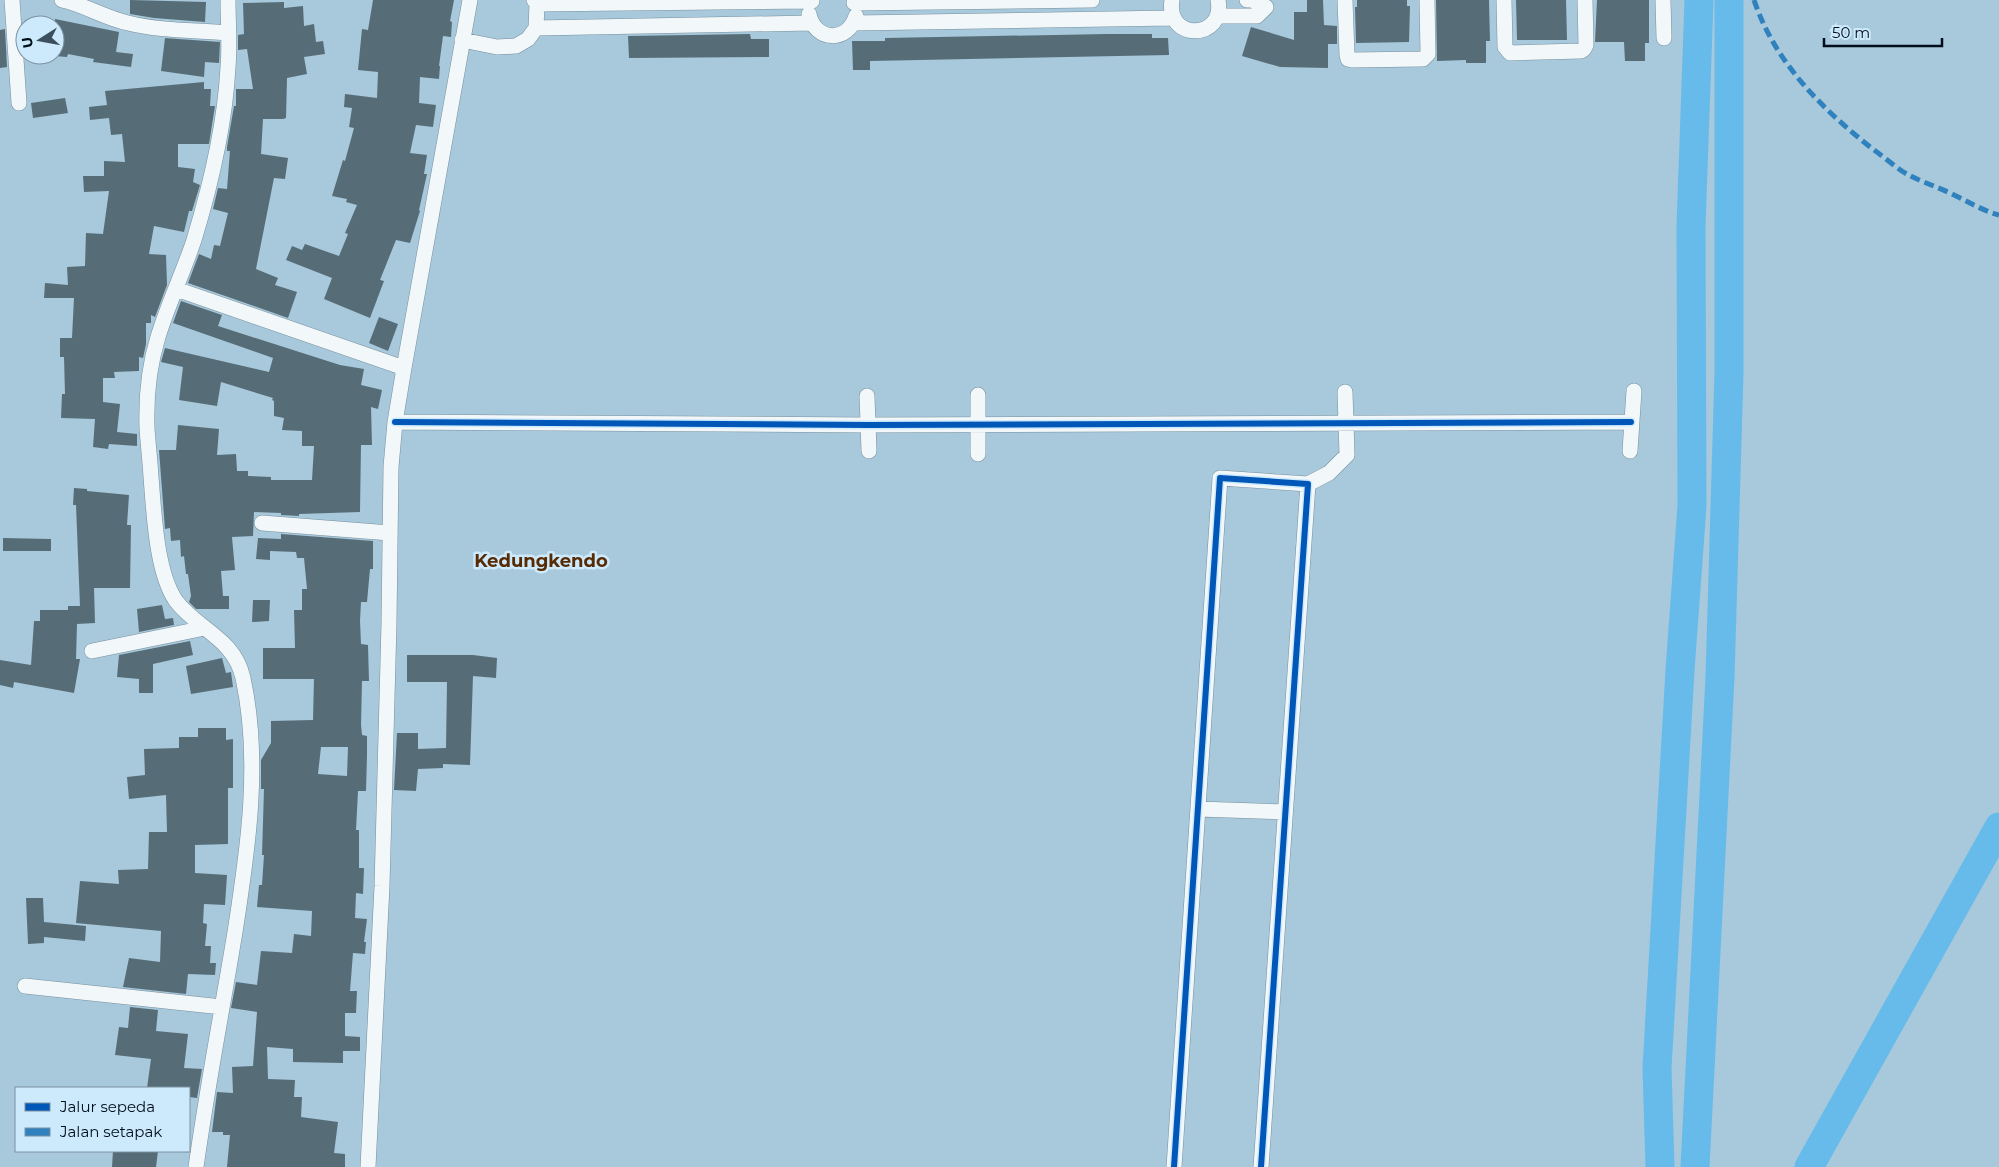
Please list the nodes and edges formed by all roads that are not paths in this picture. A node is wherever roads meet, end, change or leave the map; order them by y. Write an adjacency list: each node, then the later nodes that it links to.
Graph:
1 (0, 0): 2 (street)
2 (5, 0)
3 (12, 0): 30 (street)
4 (63, 0): 27 (street)
5 (228, 0): 27 (street)
6 (470, 0): 29 (street)
7 (812, 0): 19 (street); 23 (street)
8 (1092, 0): 18 (street)
9 (1172, 0): 22 (street)
10 (1218, 0): 21 (street)
11 (1246, 0): 20 (street)
12 (1345, 0): 13 (street)
13 (1426, 0)
14 (1504, 0): 15 (street)
15 (1585, 0)
16 (1663, 0): 28 (street)
17 (535, 2): 19 (street); 25 (street)
18 (853, 2): 24 (street)
19 (577, 4): 26 (street)
20 (1270, 4): 21 (street)
21 (1218, 16): 22 (street)
22 (1173, 18): 24 (street)
23 (811, 23): 24 (street); 26 (street)
24 (854, 24)
25 (536, 28): 26 (street); 29 (street)
26 (578, 28)
27 (228, 33): 31 (street)
28 (1664, 38)
29 (462, 40): 32 (street)
30 (19, 104)
31 (176, 289): 32 (street); 48 (street)
32 (404, 368): 37 (street)
33 (1634, 391): 39 (street)
34 (1345, 392): 38 (street)
35 (978, 395): 40 (street)
36 (867, 396): 41 (street)
37 (395, 422): 41 (street); 47 (street)
38 (1346, 422): 39 (street); 40 (street); 45 (street)
39 (1631, 422): 42 (street)
40 (978, 424): 41 (street); 44 (street)
41 (868, 425): 43 (street)
42 (1630, 450)
43 (869, 451)
44 (978, 454)
45 (1308, 484): 50 (street); 51 (street)
46 (262, 523): 47 (street)
47 (390, 533): 56 (street)
48 (205, 628): 49 (street); 53 (street)
49 (92, 651)
50 (1198, 809): 51 (street); 57 (street)
51 (1285, 812): 58 (street)
52 (25, 986): 53 (street)
53 (222, 1007): 54 (street)
54 (195, 1134): 55 (street)
55 (196, 1167)
56 (368, 1167)
57 (1174, 1167)
58 (1261, 1167)

